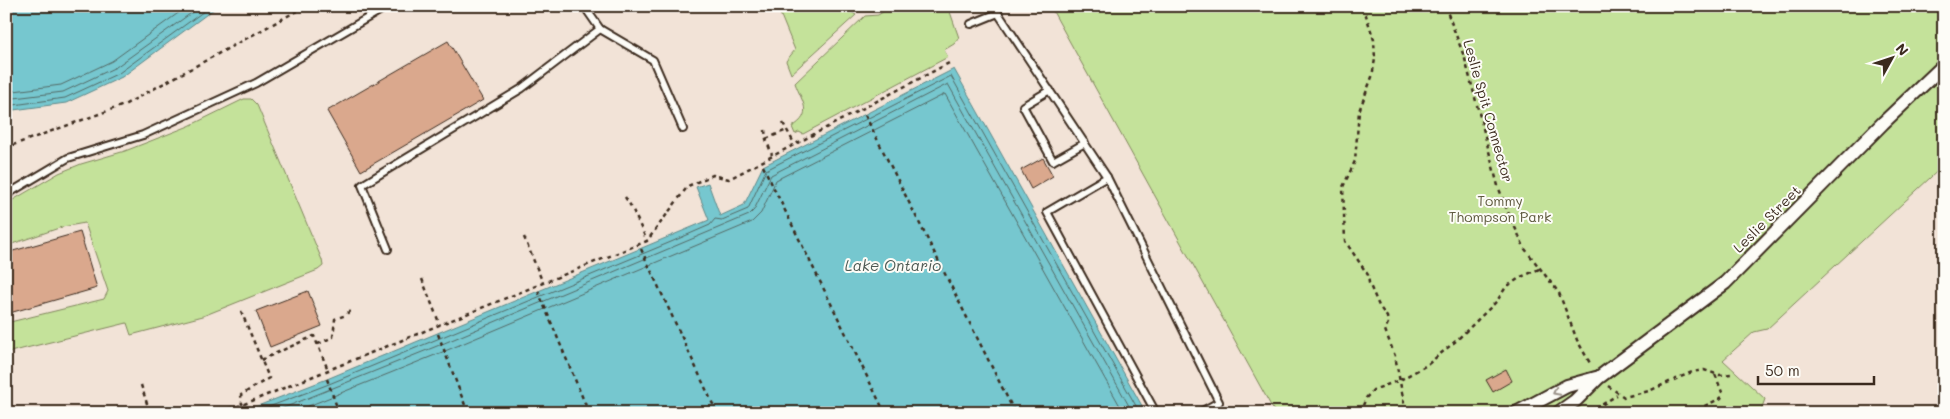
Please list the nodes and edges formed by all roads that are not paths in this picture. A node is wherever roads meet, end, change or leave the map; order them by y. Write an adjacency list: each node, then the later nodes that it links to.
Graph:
1 (388, 6): 13 (lane)
2 (584, 6): 7 (lane)
3 (857, 6): 4 (lane)
4 (870, 6)
5 (997, 10): 6 (lane); 9 (lane)
6 (971, 24)
7 (600, 29): 10 (lane); 14 (lane)
8 (1944, 66): 15 (street, Leslie Street)
9 (1050, 90): 11 (lane); 11 (lane)
10 (682, 129)
11 (1085, 143): 12 (lane)
12 (1107, 177): 16 (lane); 17 (lane)
13 (6, 195)
14 (388, 249)
15 (1598, 378): 18 (street, Leslie Street, one-way to 18); 19 (street, Leslie Street)
16 (1156, 413)
17 (1199, 413)
18 (1516, 413)
19 (1558, 413)

